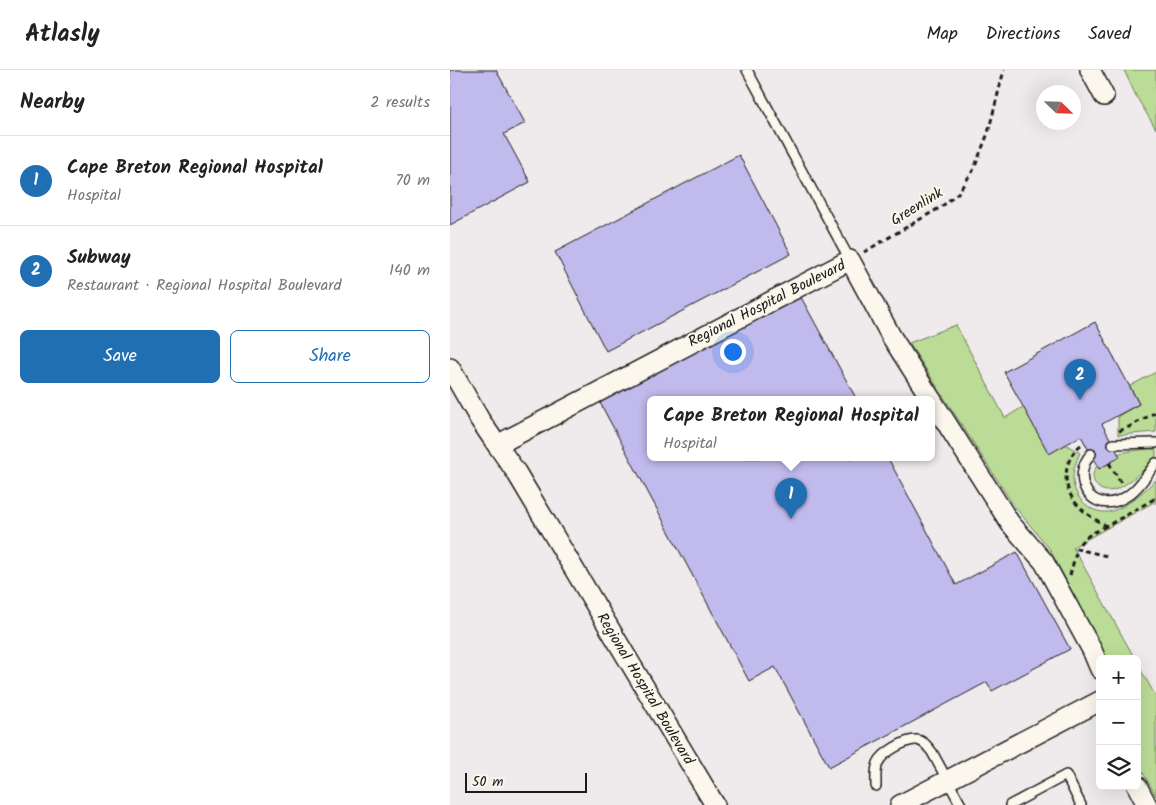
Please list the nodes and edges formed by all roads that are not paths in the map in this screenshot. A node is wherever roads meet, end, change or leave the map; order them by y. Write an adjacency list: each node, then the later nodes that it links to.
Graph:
1 (747, 70): 4 (lane)
2 (1090, 70): 3 (street)
3 (1104, 96)
4 (850, 260): 6 (street, Regional Hospital Boulevard); 10 (street, Regional Hospital Boulevard)
5 (450, 368): 10 (street, Regional Hospital Boulevard)
6 (929, 396)
7 (935, 405): 13 (street, Regional Hospital Boulevard)
8 (1156, 443): 9 (lane)
9 (1113, 444)
10 (497, 445): 19 (street, Regional Hospital Boulevard)
11 (1091, 454): 12 (lane)
12 (1156, 463)
13 (1096, 660)
14 (1096, 703): 15 (street)
15 (947, 780): 16 (lane); 20 (street); 21 (lane)
16 (876, 786)
17 (1139, 790): 24 (street)
18 (1027, 801): 22 (lane); 23 (lane)
19 (714, 805)
20 (900, 805)
21 (961, 805)
22 (1010, 805)
23 (1081, 805)
24 (1147, 805)

